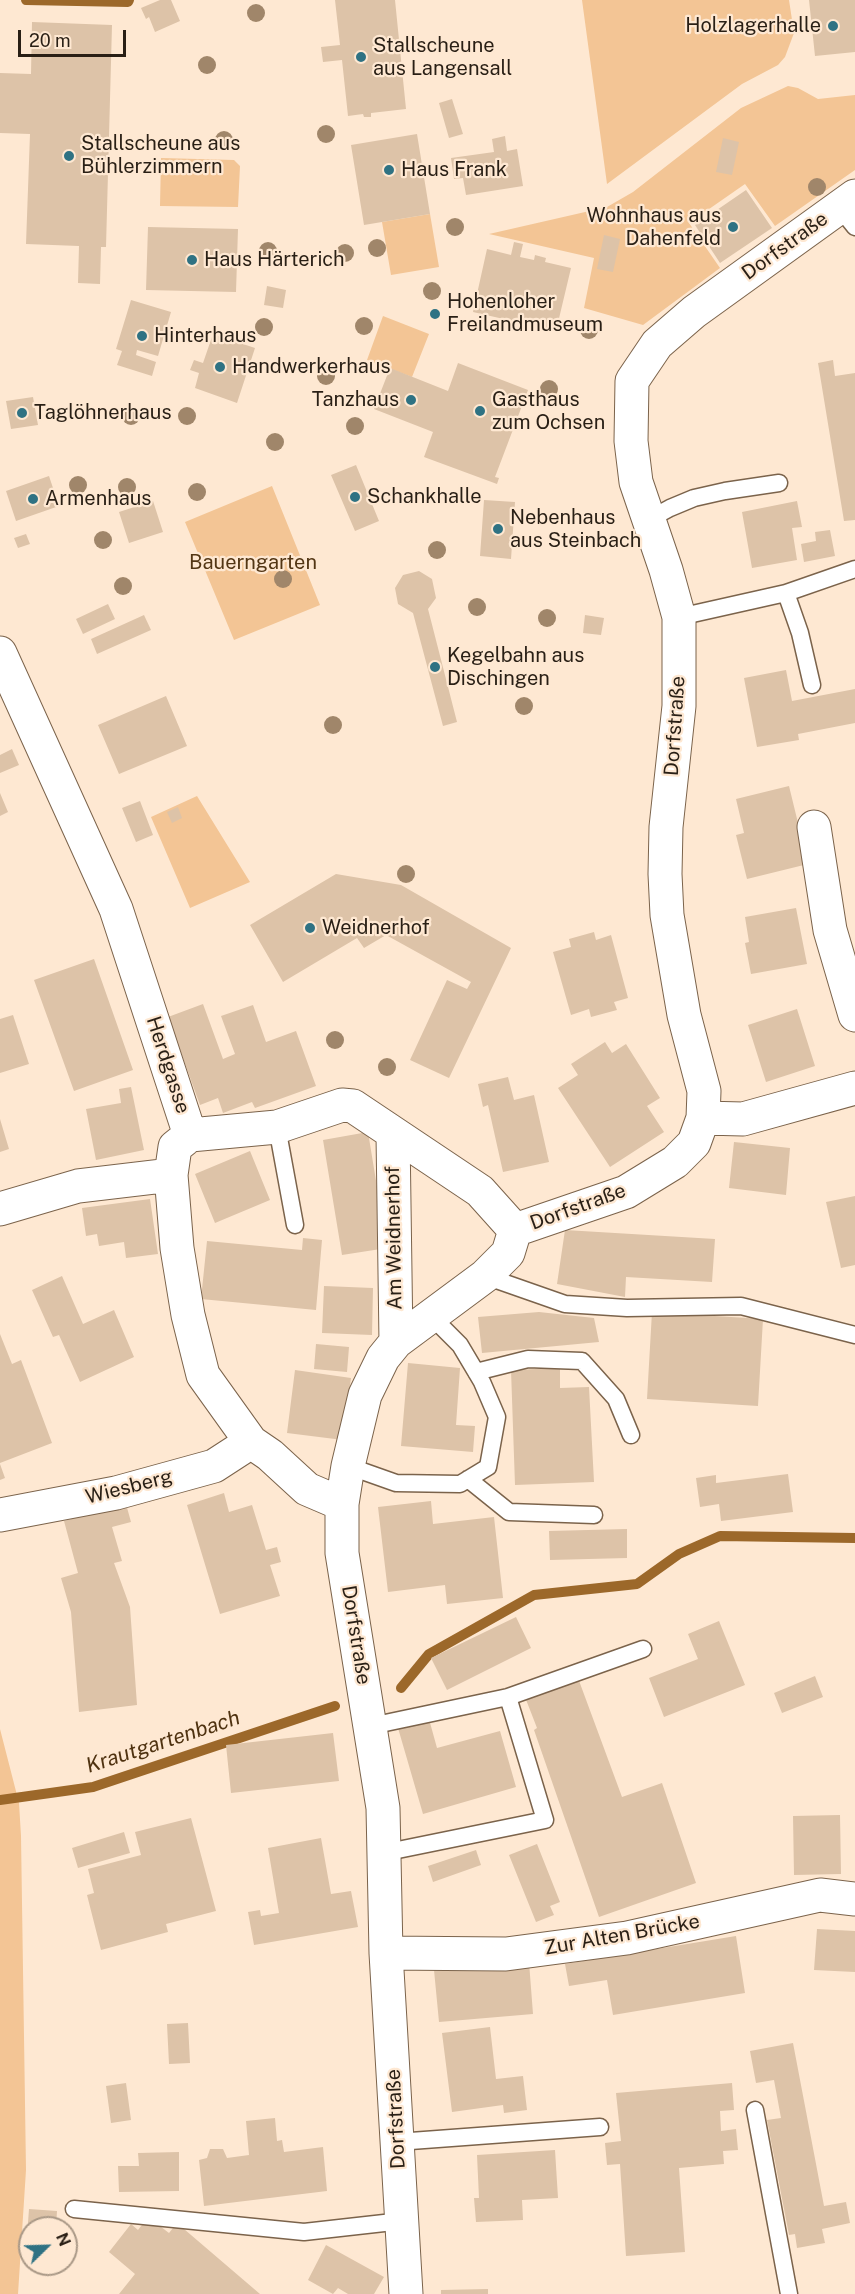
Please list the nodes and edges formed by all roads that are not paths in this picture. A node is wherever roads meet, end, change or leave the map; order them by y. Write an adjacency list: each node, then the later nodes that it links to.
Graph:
1 (850, 210): 3 (street, Dorfstraße)
2 (779, 483): 3 (lane)
3 (648, 520): 6 (street, Dorfstraße)
4 (855, 569): 5 (lane)
5 (786, 593): 6 (lane); 8 (lane)
6 (680, 616): 12 (street, Dorfstraße)
7 (0, 653): 14 (street, Herdgasse)
8 (812, 685)
9 (814, 827): 10 (street)
10 (855, 1015)
11 (855, 1088): 12 (street)
12 (703, 1118): 19 (street, Dorfstraße)
13 (277, 1127): 14 (street, Am Weidnerhof); 15 (street, Am Weidnerhof); 18 (lane)
14 (190, 1135): 16 (street, Herdgasse)
15 (393, 1135): 19 (street, Am Weidnerhof); 23 (street, Am Weidnerhof)
16 (171, 1175): 17 (street); 26 (street, Herdgasse)
17 (0, 1209)
18 (295, 1225)
19 (515, 1230): 20 (street, Dorfstraße)
20 (485, 1276): 21 (street, Dorfstraße); 22 (lane)
21 (431, 1316): 23 (street, Dorfstraße); 24 (lane)
22 (855, 1335)
23 (396, 1342): 27 (street, Dorfstraße)
24 (476, 1372): 25 (lane); 28 (lane)
25 (631, 1435)
26 (251, 1442): 29 (street, Herdgasse); 30 (street, Wiesberg)
27 (348, 1466): 28 (lane); 29 (street, Dorfstraße)
28 (468, 1479): 31 (lane)
29 (342, 1503): 34 (street, Dorfstraße)
30 (0, 1515)
31 (594, 1515)
32 (643, 1649): 33 (lane)
33 (508, 1697): 34 (lane); 35 (lane)
34 (371, 1726): 35 (street, Dorfstraße)
35 (383, 1853): 37 (street, Dorfstraße)
36 (855, 1899): 37 (street, Zur Alten Brücke)
37 (386, 1953): 40 (street, Dorfstraße)
38 (755, 2110): 44 (lane)
39 (600, 2127): 40 (lane)
40 (397, 2142): 42 (street, Dorfstraße)
41 (74, 2209): 42 (lane)
42 (402, 2222): 43 (street, Dorfstraße)
43 (406, 2294)
44 (789, 2294)

